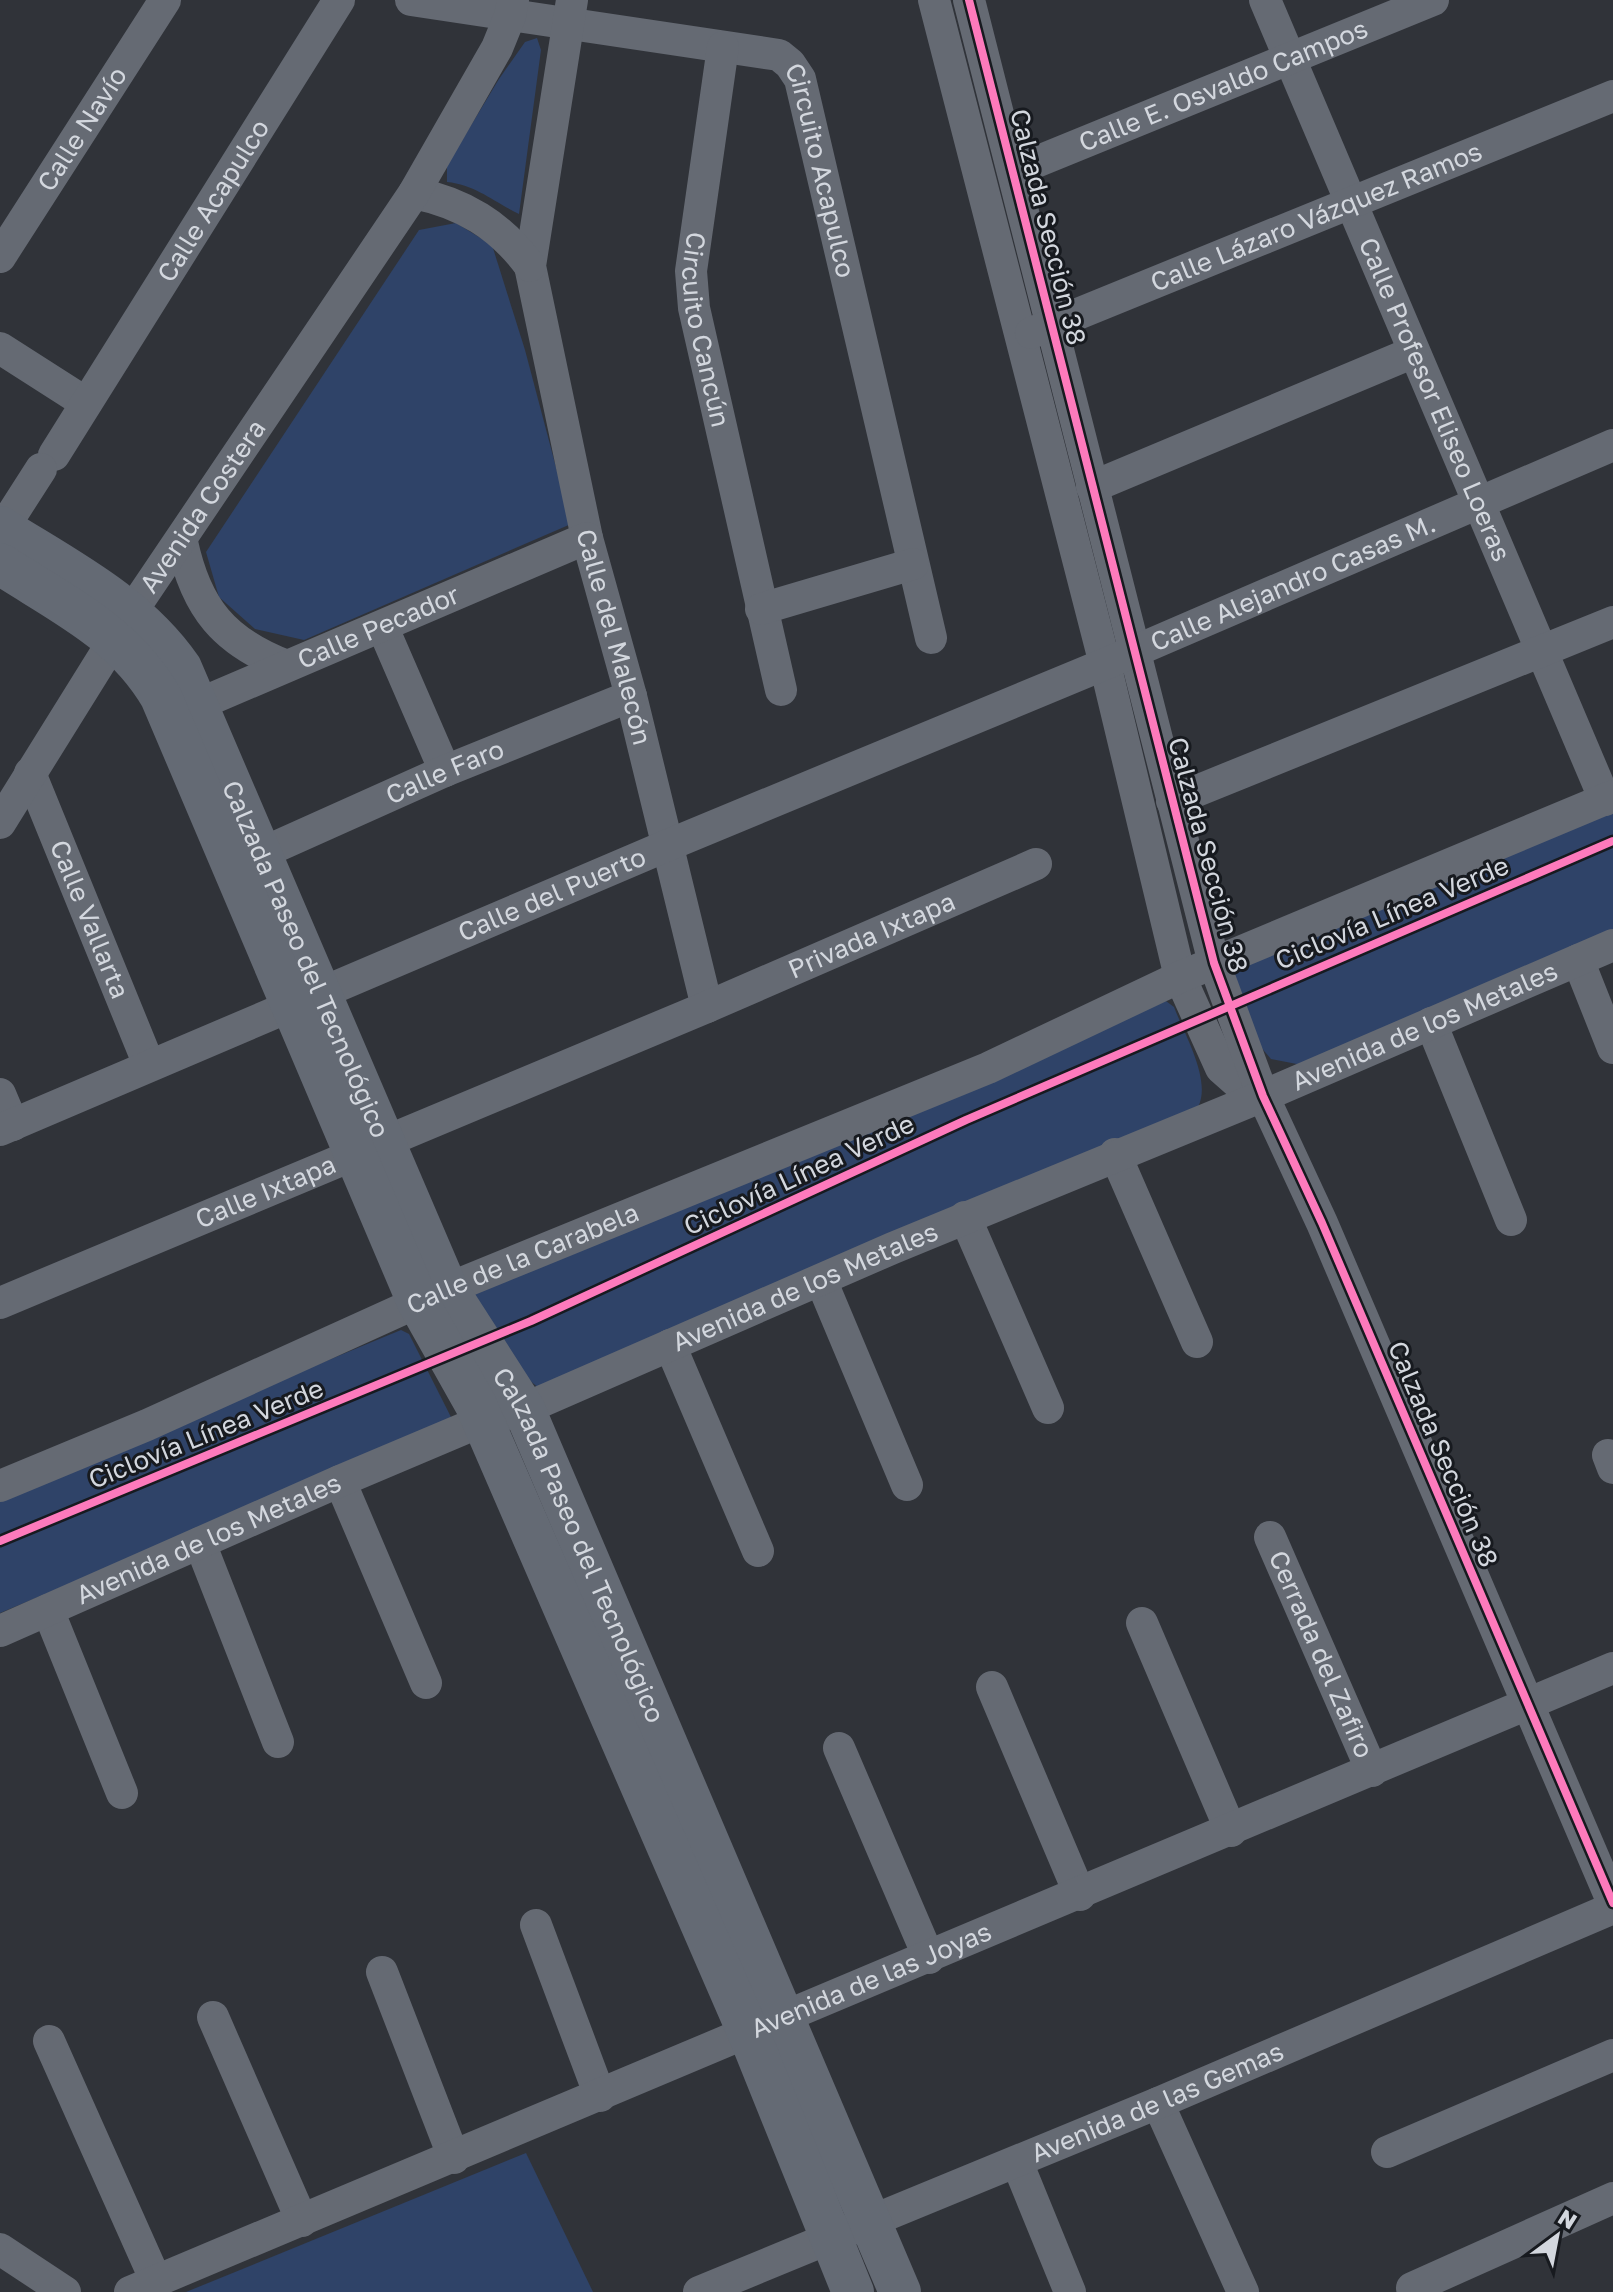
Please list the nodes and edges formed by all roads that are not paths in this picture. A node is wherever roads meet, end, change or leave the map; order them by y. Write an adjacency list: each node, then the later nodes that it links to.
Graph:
1 (165, 0): 16 (street, Calle Navío)
2 (339, 0): 22 (street, Calle Acapulco)
3 (411, 0): 8 (street, Circuito Acapulco)
4 (934, 0): 19 (street, Calzada Sección 38)
5 (969, 0): 13 (street, Calzada Sección 38)
6 (1265, 0): 11 (street, Calle Profesor Eliseo Loeras)
7 (1433, 0): 11 (street, Calle E. Osvaldo Campos)
8 (512, 8): 9 (street, Circuito Acapulco); 14 (street, Avenida Costera)
9 (570, 12): 10 (street, Circuito Acapulco); 17 (street)
10 (723, 47): 29 (street, Circuito Acapulco); 30 (street, Circuito Cancún)
11 (1289, 61): 13 (street, Calle E. Osvaldo Campos); 15 (street, Calle Profesor Eliseo Loeras)
12 (1613, 96): 15 (street, Calle Lázaro Vázquez Ramos)
13 (1014, 171): 18 (street, Calzada Sección 38)
14 (414, 193): 17 (street); 28 (street, Avenida Costera)
15 (1350, 204): 18 (street, Calle Lázaro Vázquez Ramos); 21 (street, Calle Profesor Eliseo Loeras)
16 (0, 257)
17 (530, 266): 27 (street, Calle del Malecón)
18 (1052, 328): 19 (street, Calle Lázaro Vázquez Ramos); 24 (street, Calzada Sección 38)
19 (1021, 336): 36 (street, Calzada Sección 38)
20 (0, 348): 22 (street)
21 (1414, 352): 24 (street); 25 (street, Calle Profesor Eliseo Loeras)
22 (86, 403): 26 (street, Calle Acapulco)
23 (1613, 445): 25 (street, Calle Alejandro Casas M.)
24 (1092, 487): 36 (street, Calzada Sección 38)
25 (1479, 503): 35 (street, Calle Profesor Eliseo Loeras); 36 (street, Calle Alejandro Casas M.)
26 (1, 538): 32 (main road, Calzada Paseo del Tecnológico)
27 (587, 538): 33 (street, Calle Pecador); 39 (street, Calle del Malecón)
28 (182, 542): 32 (street, Avenida Costera); 37 (street)
29 (913, 564): 30 (street); 34 (street)
30 (761, 609): 38 (street, Circuito Cancún)
31 (1613, 622): 35 (street)
32 (123, 625): 40 (main road, Calzada Paseo del Tecnológico); 42 (street, Avenida Costera)
33 (383, 628): 37 (street, Calle Pecador); 41 (street)
34 (931, 638)
35 (1543, 652): 43 (street, Calle Profesor Eliseo Loeras); 44 (street)
36 (1120, 657): 44 (street, Calzada Sección 38); 46 (street, Calle del Puerto); 52 (street, Calzada Sección 38)
37 (287, 666): 40 (street, Calle Pecador)
38 (781, 690)
39 (631, 696): 41 (street, Calle Faro); 46 (street, Calle del Malecón)
40 (185, 711): 47 (main road, Calzada Paseo del Tecnológico); 53 (main road, Calzada Paseo del Tecnológico)
41 (445, 771): 47 (street, Calle Faro)
42 (30, 773): 45 (street, Avenida Costera); 57 (street, Calle Vallarta)
43 (1609, 798): 51 (street, Calle de la Carabela)
44 (1172, 801): 51 (street, Calzada Sección 38)
45 (0, 823)
46 (666, 846): 53 (street, Calle del Puerto); 54 (street, Calle del Malecón)
47 (262, 853): 53 (main road, Calzada Paseo del Tecnológico)
48 (1036, 864): 54 (street, Privada Ixtapa)
49 (1613, 945): 50 (street, Avenida de los Metales)
50 (1578, 960): 55 (street, Avenida de los Metales); 56 (street)
51 (1214, 963): 52 (street, Calle de la Carabela); 59 (street, Calzada Sección 38)
52 (1180, 977): 59 (street, Calzada Sección 38); 66 (street, Calle de la Carabela)
53 (307, 1000): 57 (street, Calle del Puerto); 61 (main road, Calzada Paseo del Tecnológico)
54 (707, 1007): 61 (street, Calle Ixtapa)
55 (1431, 1023): 59 (street, Avenida de los Metales); 64 (street)
56 (1613, 1048)
57 (149, 1065): 60 (street, Calle del Puerto)
58 (0, 1094): 60 (street)
59 (1263, 1096): 62 (street, Avenida de los Metales); 85 (street, Calzada Sección 38)
60 (7, 1127)
61 (368, 1147): 66 (main road, Calzada Paseo del Tecnológico); 67 (street, Calle Ixtapa)
62 (1115, 1154): 63 (street, Avenida de los Metales); 68 (street)
63 (965, 1217): 65 (street, Avenida de los Metales); 70 (street)
64 (1511, 1220)
65 (821, 1280): 69 (street, Avenida de los Metales); 74 (street)
66 (432, 1296): 71 (main road, Calzada Paseo del Tecnológico); 72 (main road, Calzada Paseo del Tecnológico); 75 (street, Calle de la Carabela)
67 (0, 1303)
68 (1197, 1342)
69 (670, 1345): 71 (street, Avenida de los Metales); 78 (street)
70 (1048, 1408)
71 (524, 1409): 72 (street, Avenida de los Metales); 86 (main road, Calzada Paseo del Tecnológico)
72 (482, 1421): 73 (street, Avenida de los Metales); 87 (main road, Calzada Paseo del Tecnológico)
73 (340, 1481): 77 (street, Avenida de los Metales); 83 (street)
74 (907, 1485)
75 (0, 1486)
76 (1270, 1537): 90 (street, Cerrada del Zafiro)
77 (200, 1543): 79 (street, Avenida de los Metales); 88 (street)
78 (758, 1551)
79 (48, 1610): 81 (street, Avenida de los Metales); 91 (street)
80 (1142, 1623): 92 (street)
81 (0, 1631)
82 (1613, 1668): 85 (street, Avenida de las Joyas)
83 (426, 1683)
84 (992, 1687): 93 (street)
85 (1530, 1706): 90 (street, Avenida de las Joyas); 94 (street, Calzada Sección 38)
86 (655, 1715): 87 (main road); 99 (main road, Calzada Paseo del Tecnológico)
87 (616, 1731): 99 (main road, Calzada Paseo del Tecnológico)
88 (278, 1742)
89 (839, 1748): 96 (street)
90 (1372, 1771): 92 (street, Avenida de las Joyas)
91 (122, 1793)
92 (1231, 1831): 93 (street, Avenida de las Joyas)
93 (1080, 1895): 96 (street, Avenida de las Joyas)
94 (1613, 1905): 103 (street, Avenida de las Gemas)
95 (536, 1925): 102 (street)
96 (929, 1958): 99 (street, Avenida de las Joyas)
97 (382, 1972): 105 (street)
98 (213, 2017): 108 (street)
99 (768, 2026): 102 (street, Avenida de las Joyas); 109 (main road, Calzada Paseo del Tecnológico); 110 (main road, Calzada Paseo del Tecnológico)
100 (49, 2041): 112 (street)
101 (1613, 2055): 104 (street)
102 (600, 2096): 105 (street, Avenida de las Joyas)
103 (1158, 2103): 106 (street, Avenida de las Gemas); 119 (street)
104 (1387, 2152)
105 (454, 2158): 108 (street, Avenida de las Joyas)
106 (1017, 2162): 109 (street, Avenida de las Gemas); 118 (street)
107 (1613, 2198): 113 (street)
108 (302, 2221): 112 (street, Avenida de las Joyas)
109 (870, 2221): 110 (street, Avenida de las Gemas); 117 (main road, Calzada Paseo del Tecnológico)
110 (830, 2237): 115 (street, Avenida de las Gemas); 116 (main road, Calzada Paseo del Tecnológico)
111 (0, 2249): 114 (street)
112 (143, 2286)
113 (1412, 2288)
114 (65, 2292)
115 (699, 2292)
116 (853, 2292)
117 (900, 2292)
118 (1070, 2292)
119 (1243, 2292)

